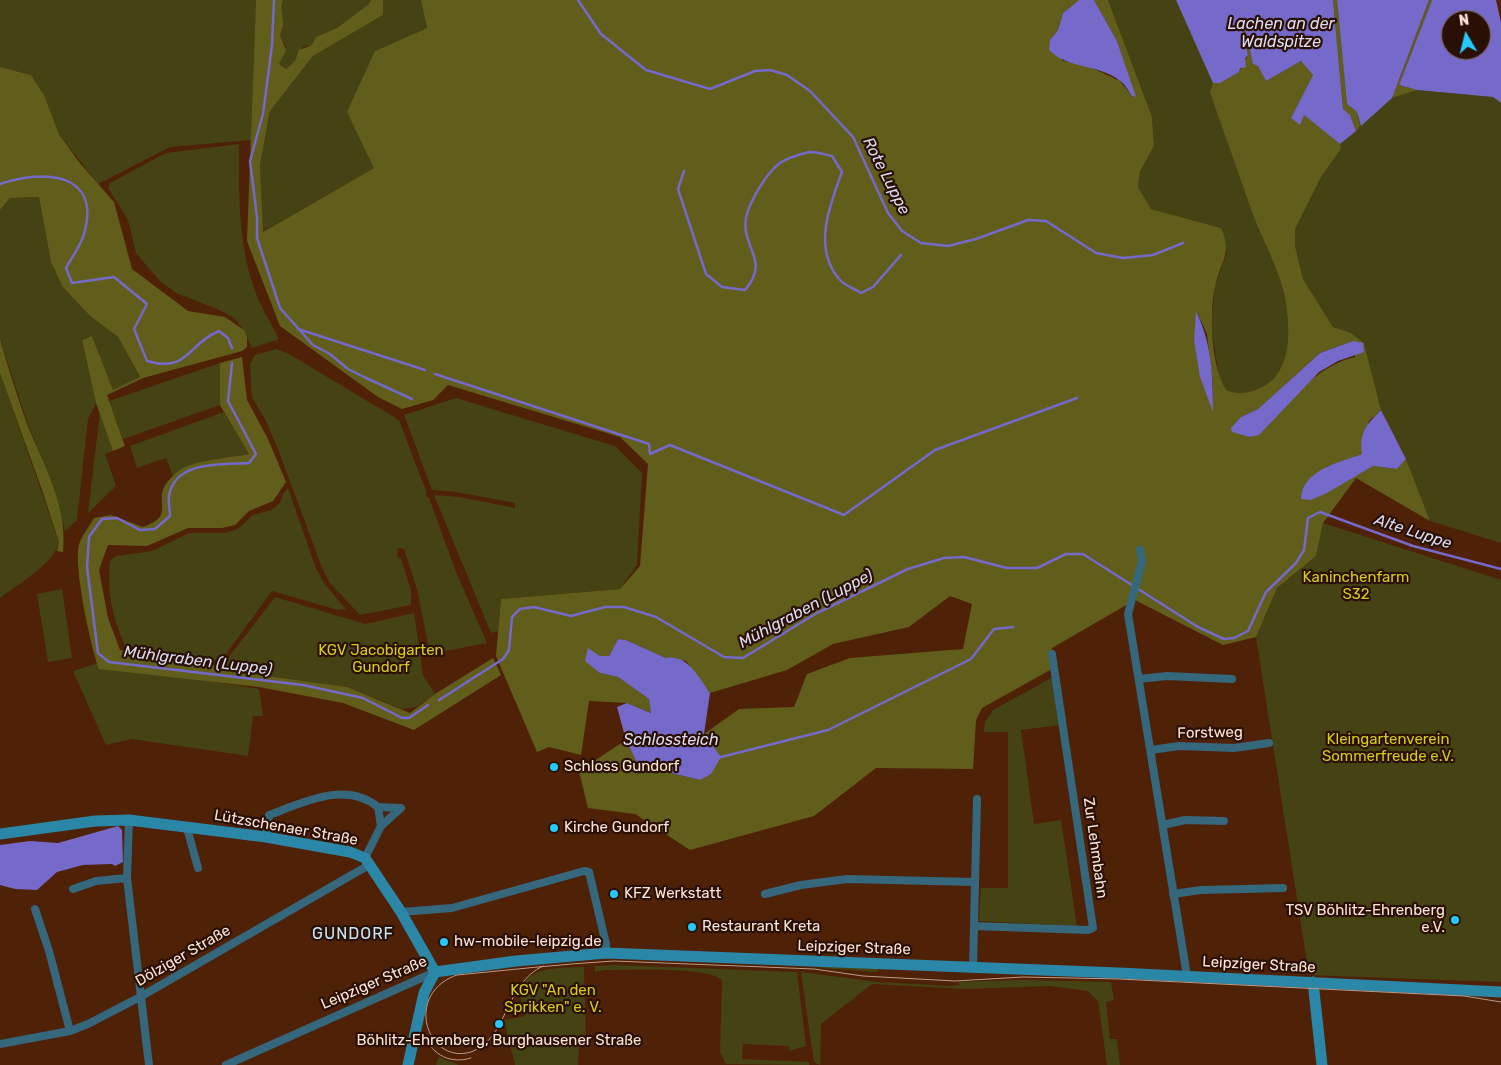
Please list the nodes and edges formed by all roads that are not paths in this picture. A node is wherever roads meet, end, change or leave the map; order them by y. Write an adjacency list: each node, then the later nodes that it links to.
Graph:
1 (1140, 550): 4 (street)
2 (1052, 654): 26 (street, Zur Lehmbahn)
3 (1232, 679): 4 (street)
4 (1140, 680): 6 (street)
5 (1269, 743): 6 (street, Forstweg)
6 (1151, 750): 11 (street)
7 (977, 799): 19 (street)
8 (378, 807): 12 (street); 12 (street); 15 (street)
9 (129, 820): 13 (street, Lützschenaer Straße); 14 (street, Lützschenaer Straße); 18 (street)
10 (1224, 821): 11 (street)
11 (1163, 825): 23 (street)
12 (381, 826): 16 (street)
13 (187, 828): 15 (street, Lützschenaer Straße); 17 (street)
14 (0, 834)
15 (266, 837): 16 (street, Lützschenaer Straße)
16 (367, 862): 25 (street, Lützschenaer Straße); 33 (street, Dölziger Straße)
17 (198, 868)
18 (127, 878): 21 (street); 33 (street)
19 (975, 882): 22 (street); 26 (street)
20 (1283, 888): 23 (street)
21 (73, 889)
22 (765, 894)
23 (1174, 894): 30 (street)
24 (35, 909): 34 (street)
25 (401, 912): 27 (street); 29 (street, Lützschenaer Straße)
26 (974, 926): 28 (street)
27 (606, 954): 28 (street, Leipziger Straße); 29 (street, Leipziger Straße)
28 (973, 968): 30 (street, Leipziger Straße)
29 (435, 972): 37 (street, Leipziger Straße); 38 (street)
30 (1186, 976): 31 (street, Leipziger Straße)
31 (1313, 982): 32 (street, Leipziger Straße); 39 (street)
32 (1501, 992)
33 (140, 998): 34 (street, Dölziger Straße); 36 (street)
34 (70, 1031): 35 (street, Dölziger Straße)
35 (0, 1044)
36 (149, 1065)
37 (226, 1065)
38 (408, 1065)
39 (1322, 1065)

